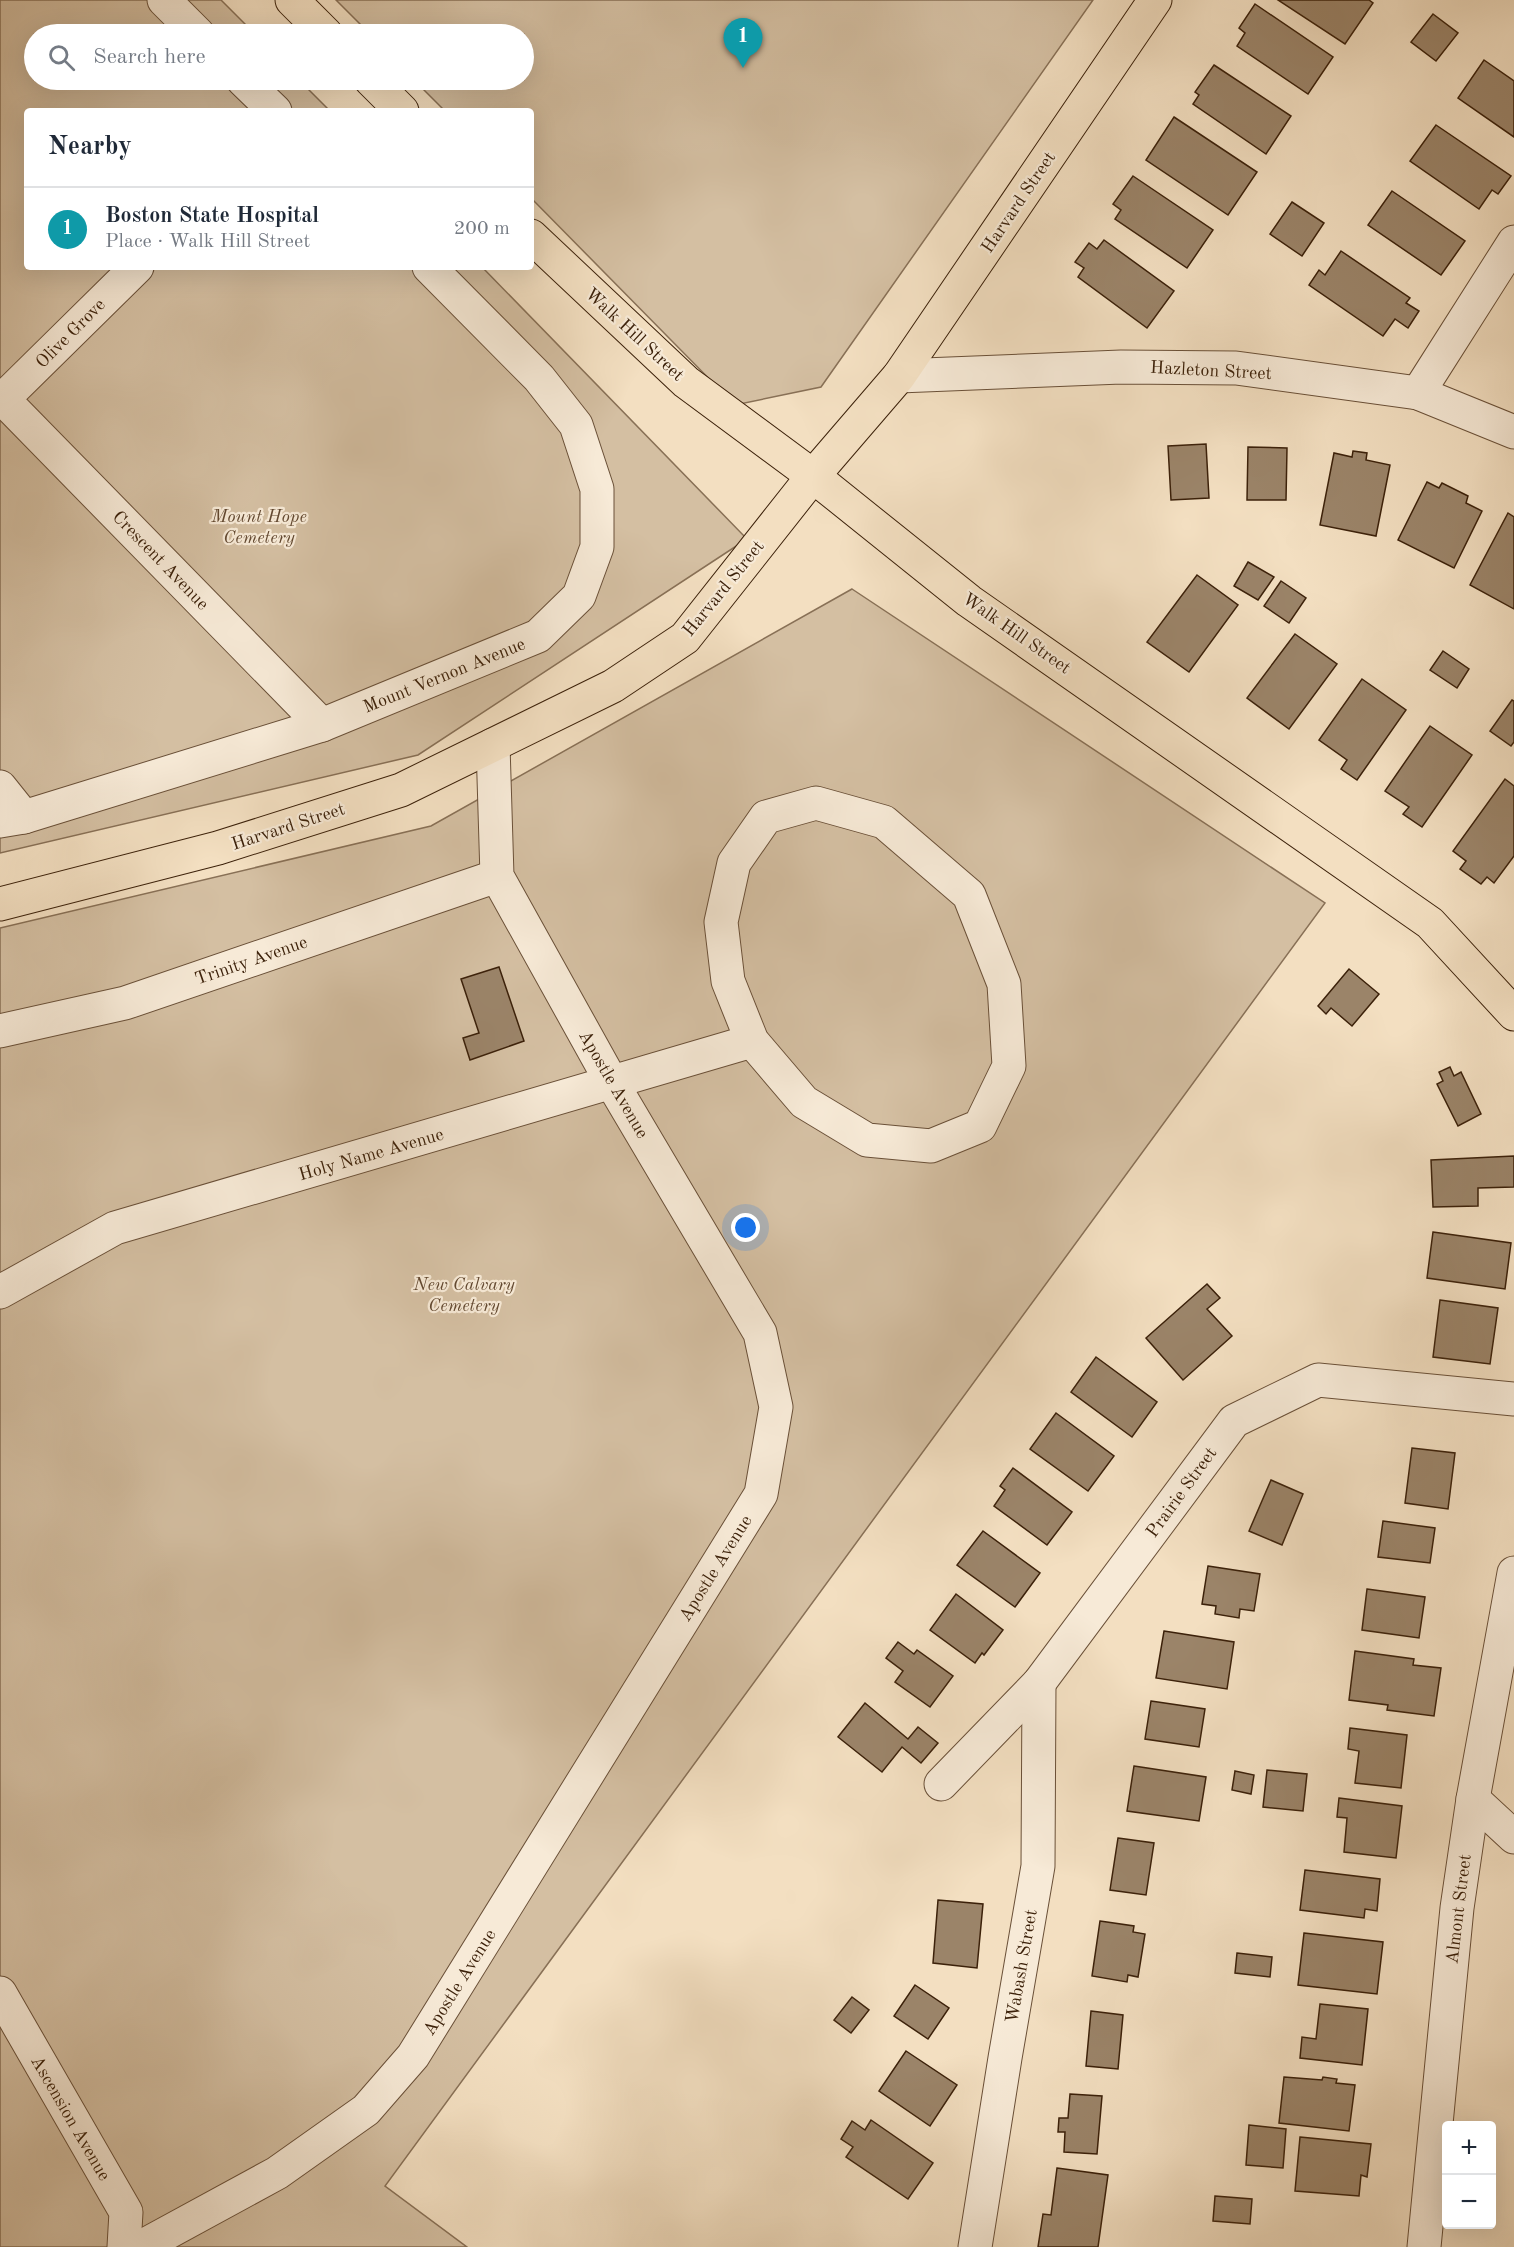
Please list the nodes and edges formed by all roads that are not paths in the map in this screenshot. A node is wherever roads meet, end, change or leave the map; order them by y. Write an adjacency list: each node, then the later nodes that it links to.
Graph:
1 (164, 0): 4 (street)
2 (292, 0): 5 (main road)
3 (1155, 0): 14 (main road, Harvard Street)
4 (188, 24)
5 (316, 24)
6 (253, 90): 8 (street)
7 (380, 90): 9 (main road)
8 (272, 108)
9 (399, 108)
10 (534, 239): 18 (main road, Walk Hill Street)
11 (1514, 242): 15 (street)
12 (134, 270): 16 (street, Olive Grove)
13 (432, 270): 19 (street, Mount Vernon Avenue)
14 (898, 376): 15 (street, Hazleton Street); 18 (main road, Harvard Street)
15 (1418, 393): 17 (street, Hazleton Street)
16 (2, 397): 19 (street, Crescent Avenue)
17 (1514, 432)
18 (813, 476): 20 (main road, Harvard Street); 25 (main road, Walk Hill Street)
19 (322, 725): 22 (street, Mount Vernon Avenue)
20 (493, 745): 23 (street, Apostle Avenue); 24 (main road, Harvard Street)
21 (0, 787): 22 (street, Mount Vernon Avenue)
22 (12, 819)
23 (497, 876): 26 (street, Trinity Avenue); 28 (street, Apostle Avenue)
24 (0, 904)
25 (1514, 1014)
26 (0, 1031)
27 (752, 1041): 27 (street); 28 (street, Holy Name Avenue)
28 (612, 1083): 29 (street, Holy Name Avenue); 38 (street, Apostle Avenue)
29 (0, 1292)
30 (1514, 1399): 32 (street, Prairie Street)
31 (1514, 1573): 34 (street, Almont Street)
32 (1039, 1683): 33 (street, Prairie Street); 39 (street, Wabash Street)
33 (941, 1784)
34 (1473, 1799): 35 (street); 40 (street, Almont Street)
35 (1514, 1837)
36 (0, 1993): 37 (street, Ascension Avenue)
37 (124, 2247)
38 (141, 2247)
39 (975, 2247)
40 (1424, 2247)

